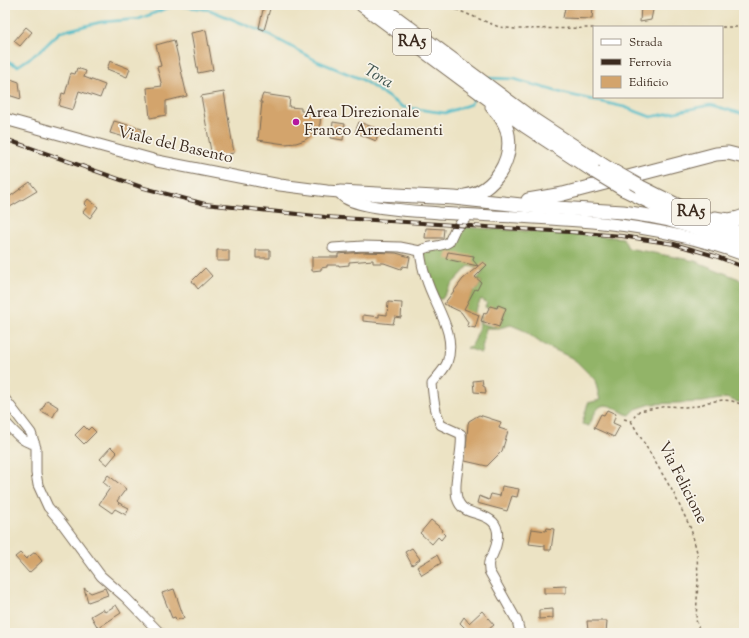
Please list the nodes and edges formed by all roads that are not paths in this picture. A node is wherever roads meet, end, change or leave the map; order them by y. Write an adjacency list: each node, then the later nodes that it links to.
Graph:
1 (362, 5): 3 (highway, RA5)
2 (378, 5): 4 (highway, RA5)
3 (482, 94): 4 (highway, RA5); 9 (highway)
4 (503, 103): 7 (highway, RA5)
5 (5, 120): 8 (main road, Viale del Basento)
6 (744, 157): 10 (highway)
7 (600, 170): 11 (highway, RA5, bridge); 14 (highway, RA5, bridge)
8 (340, 192): 9 (highway); 13 (main road)
9 (454, 198): 10 (highway)
10 (496, 202): 14 (highway)
11 (679, 206): 12 (highway); 15 (highway, RA5)
12 (744, 216)
13 (465, 218): 18 (street); 19 (main road)
14 (716, 234): 16 (highway, RA5)
15 (744, 235)
16 (744, 246)
17 (333, 248): 18 (street)
18 (420, 251): 24 (street)
19 (744, 255)
20 (5, 399): 22 (street)
21 (5, 422): 22 (street)
22 (35, 444): 23 (street)
23 (160, 633)
24 (520, 633)

